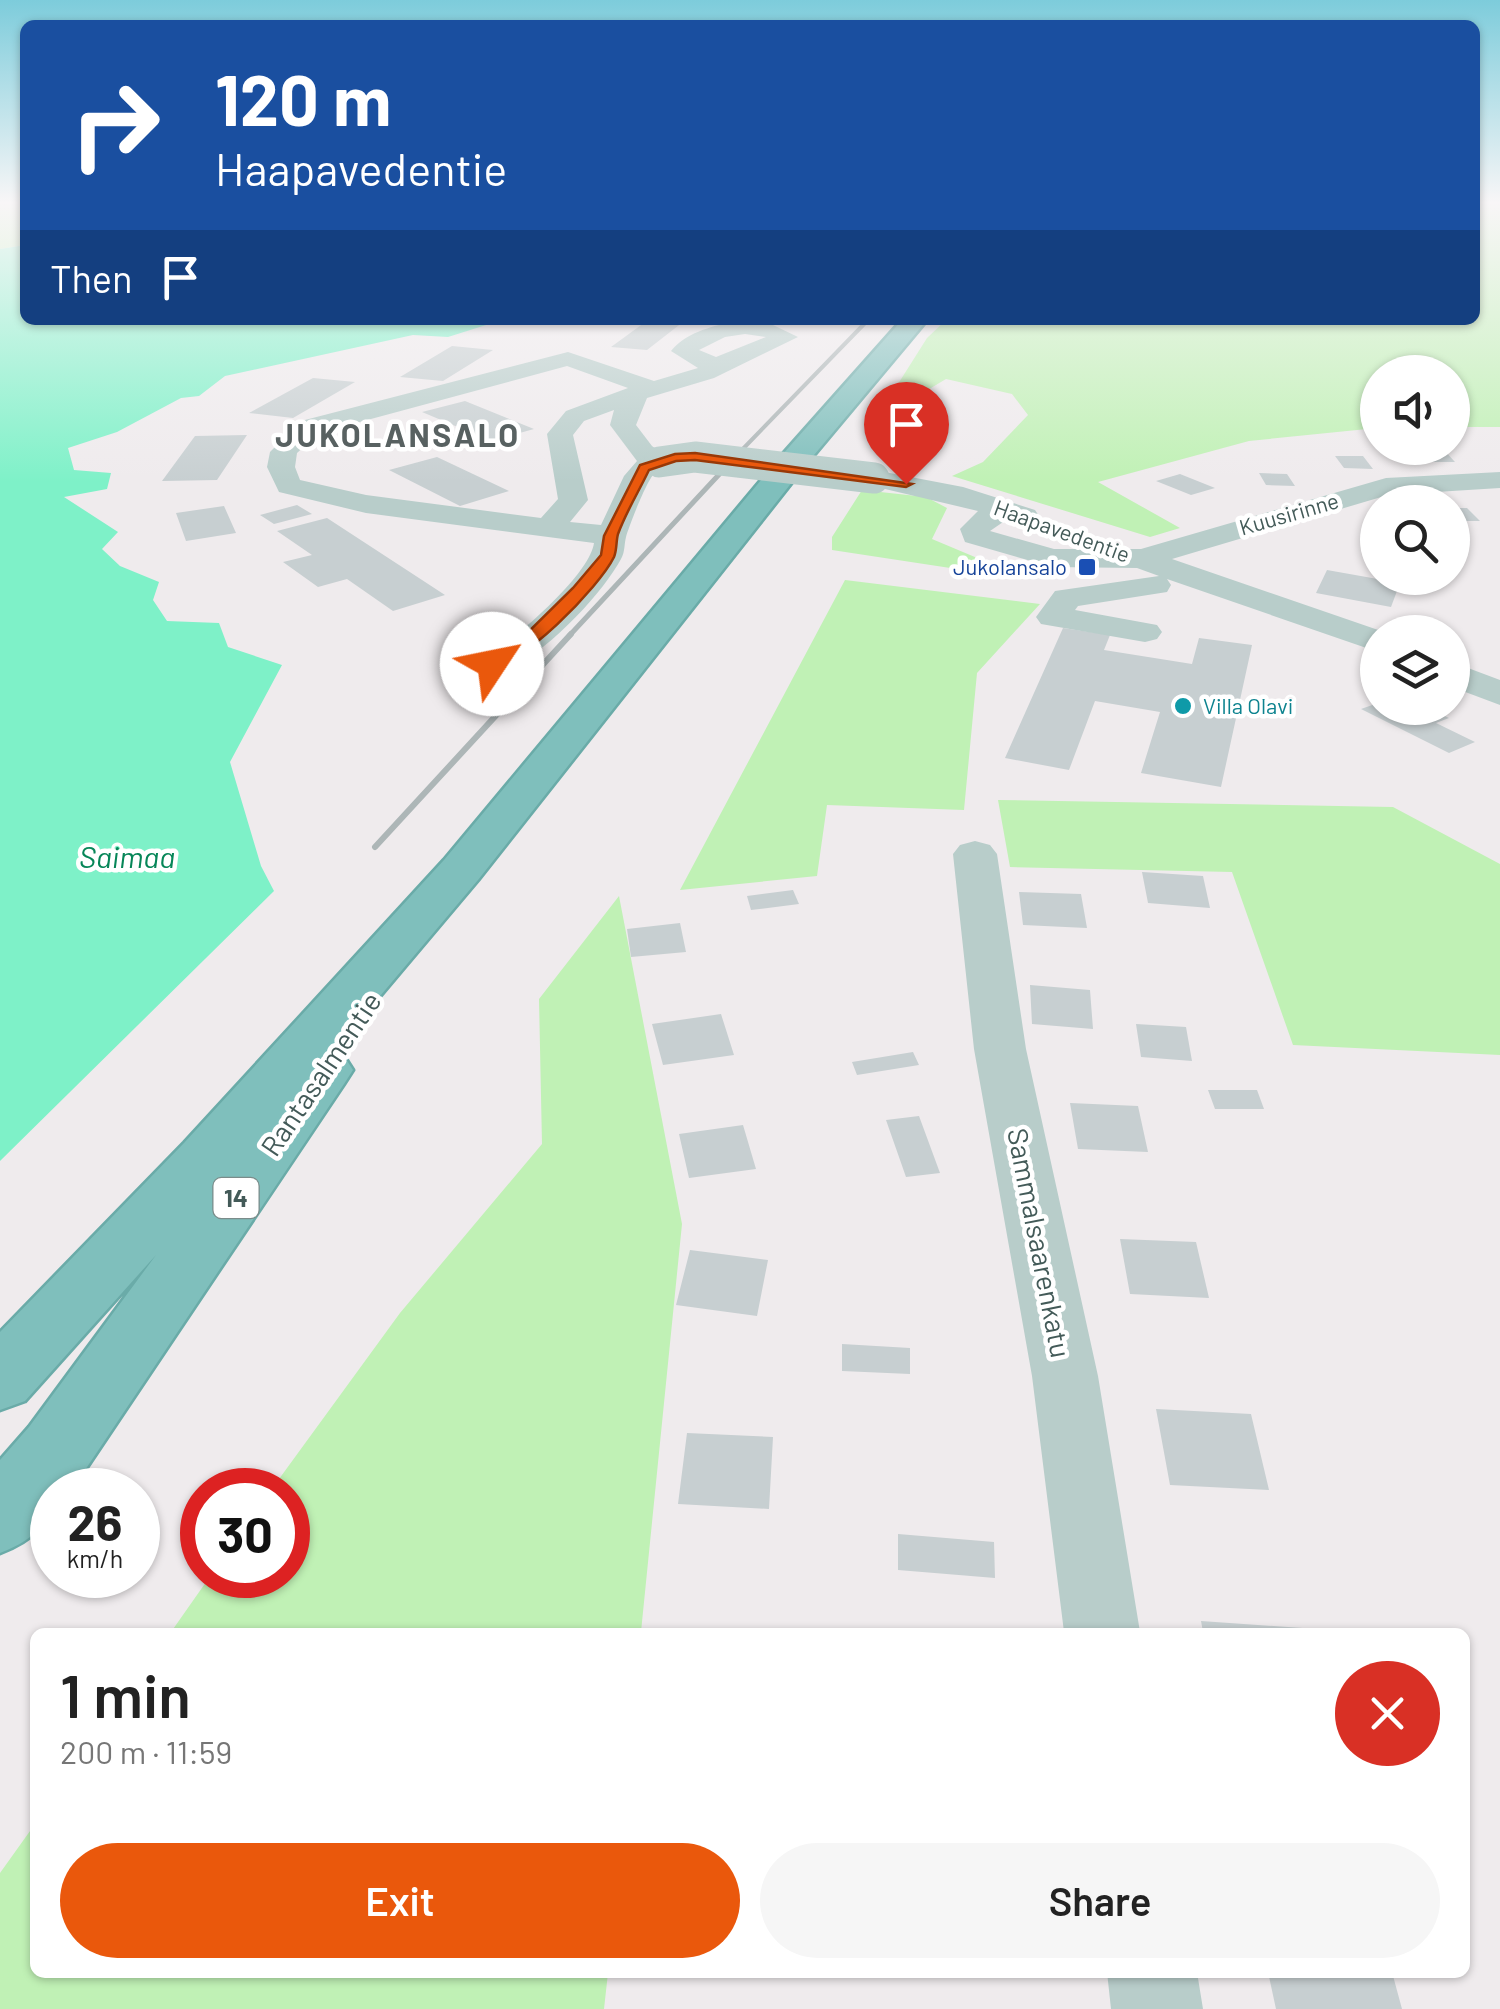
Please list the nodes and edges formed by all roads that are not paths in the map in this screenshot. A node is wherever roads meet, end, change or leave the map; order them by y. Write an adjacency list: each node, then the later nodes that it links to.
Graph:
1 (910, 325): 16 (highway, Rantasalmentie / 14)
2 (716, 365): 3 (street)
3 (644, 391): 4 (street); 6 (street); 6 (street)
4 (659, 462): 7 (street); 8 (street, Haapavedentie, bridge)
5 (1500, 480): 8 (street, Kuusirinne)
6 (548, 529): 7 (street)
7 (610, 536): 12 (street)
8 (1140, 559): 9 (street, Haapavedentie)
9 (1204, 580): 10 (street); 11 (street, Haapavedentie)
10 (1145, 632)
11 (1360, 636)
12 (469, 674)
13 (1470, 681): 14 (street)
14 (1500, 694)
15 (974, 854): 19 (street, Sammalsaarenkatu)
16 (461, 870): 17 (highway, Rantasalmentie / 14); 18 (highway, Rantasalmentie / 14)
17 (0, 1380)
18 (0, 1517)
19 (1101, 1628)
20 (1153, 1978): 21 (street)
21 (1157, 2009)

